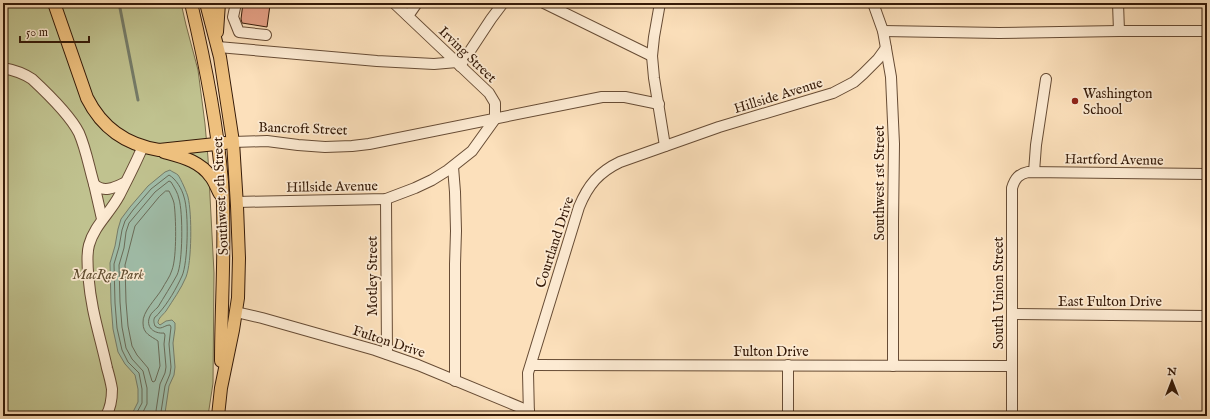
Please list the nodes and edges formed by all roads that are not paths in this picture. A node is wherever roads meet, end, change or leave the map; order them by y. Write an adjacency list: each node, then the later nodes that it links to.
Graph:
1 (54, 3): 28 (main road, Bancroft Street)
2 (191, 3): 27 (main road, Southwest 9th Street)
3 (206, 3): 18 (main road, Southwest 9th Street)
4 (219, 3): 18 (main road)
5 (236, 3): 17 (street)
6 (394, 3): 13 (street, Irving Street)
7 (417, 3): 13 (street)
8 (503, 3): 21 (street)
9 (544, 3): 20 (street)
10 (660, 3): 20 (street)
11 (873, 3): 14 (street, Southwest 1st Street)
12 (1118, 3): 15 (street)
13 (408, 16): 21 (street, Irving Street)
14 (883, 31): 15 (street); 19 (street, Southwest 1st Street)
15 (1119, 31): 16 (street)
16 (1207, 32)
17 (266, 35)
18 (217, 45): 21 (street); 26 (main road, Southwest 9th Street)
19 (886, 48): 29 (street, Hillside Avenue); 47 (street, Southwest 1st Street)
20 (652, 56): 24 (street)
21 (459, 64): 25 (street, Irving Street)
22 (3, 68): 36 (street)
23 (1046, 79): 32 (street)
24 (659, 104): 25 (street, Bancroft Street); 29 (street)
25 (495, 119): 26 (street, Bancroft Street); 31 (street, Hillside Avenue)
26 (232, 142): 27 (main road, Bancroft Street); 38 (main road, Southwest 9th Street)
27 (218, 144): 30 (main road, Bancroft Street); 40 (main road, Southwest 9th Street)
28 (143, 146): 30 (main road, Bancroft Street); 35 (street)
29 (665, 146): 45 (street, Courtland Drive)
30 (159, 150): 40 (main road)
31 (452, 167): 37 (street, Hillside Avenue); 49 (street)
32 (1034, 172): 33 (street, Hartford Avenue); 34 (street, Hartford Avenue)
33 (1021, 174): 42 (street, South Union Street)
34 (1207, 174)
35 (124, 183): 36 (street); 39 (street)
36 (94, 184): 39 (street)
37 (386, 199): 38 (street, Hillside Avenue); 44 (street, Motley Street)
38 (237, 202): 41 (main road, Southwest 9th Street)
39 (102, 219): 52 (street)
40 (223, 223): 50 (main road, Southwest 9th Street)
41 (236, 312): 44 (street, Fulton Drive); 50 (main road, Southwest 9th Street)
42 (1012, 314): 43 (street, East Fulton Drive); 48 (street, South Union Street)
43 (1207, 316)
44 (387, 354): 49 (street, Fulton Drive)
45 (530, 365): 46 (street, Fulton Drive); 51 (street, Courtland Drive)
46 (788, 365): 47 (street, Fulton Drive); 54 (street)
47 (893, 366): 48 (street, Fulton Drive)
48 (1012, 366): 55 (street, South Union Street)
49 (455, 381): 51 (street, Fulton Drive)
50 (221, 388): 53 (main road, Southwest 9th Street)
51 (529, 414)
52 (106, 416)
53 (218, 416)
54 (788, 416)
55 (1012, 416)

